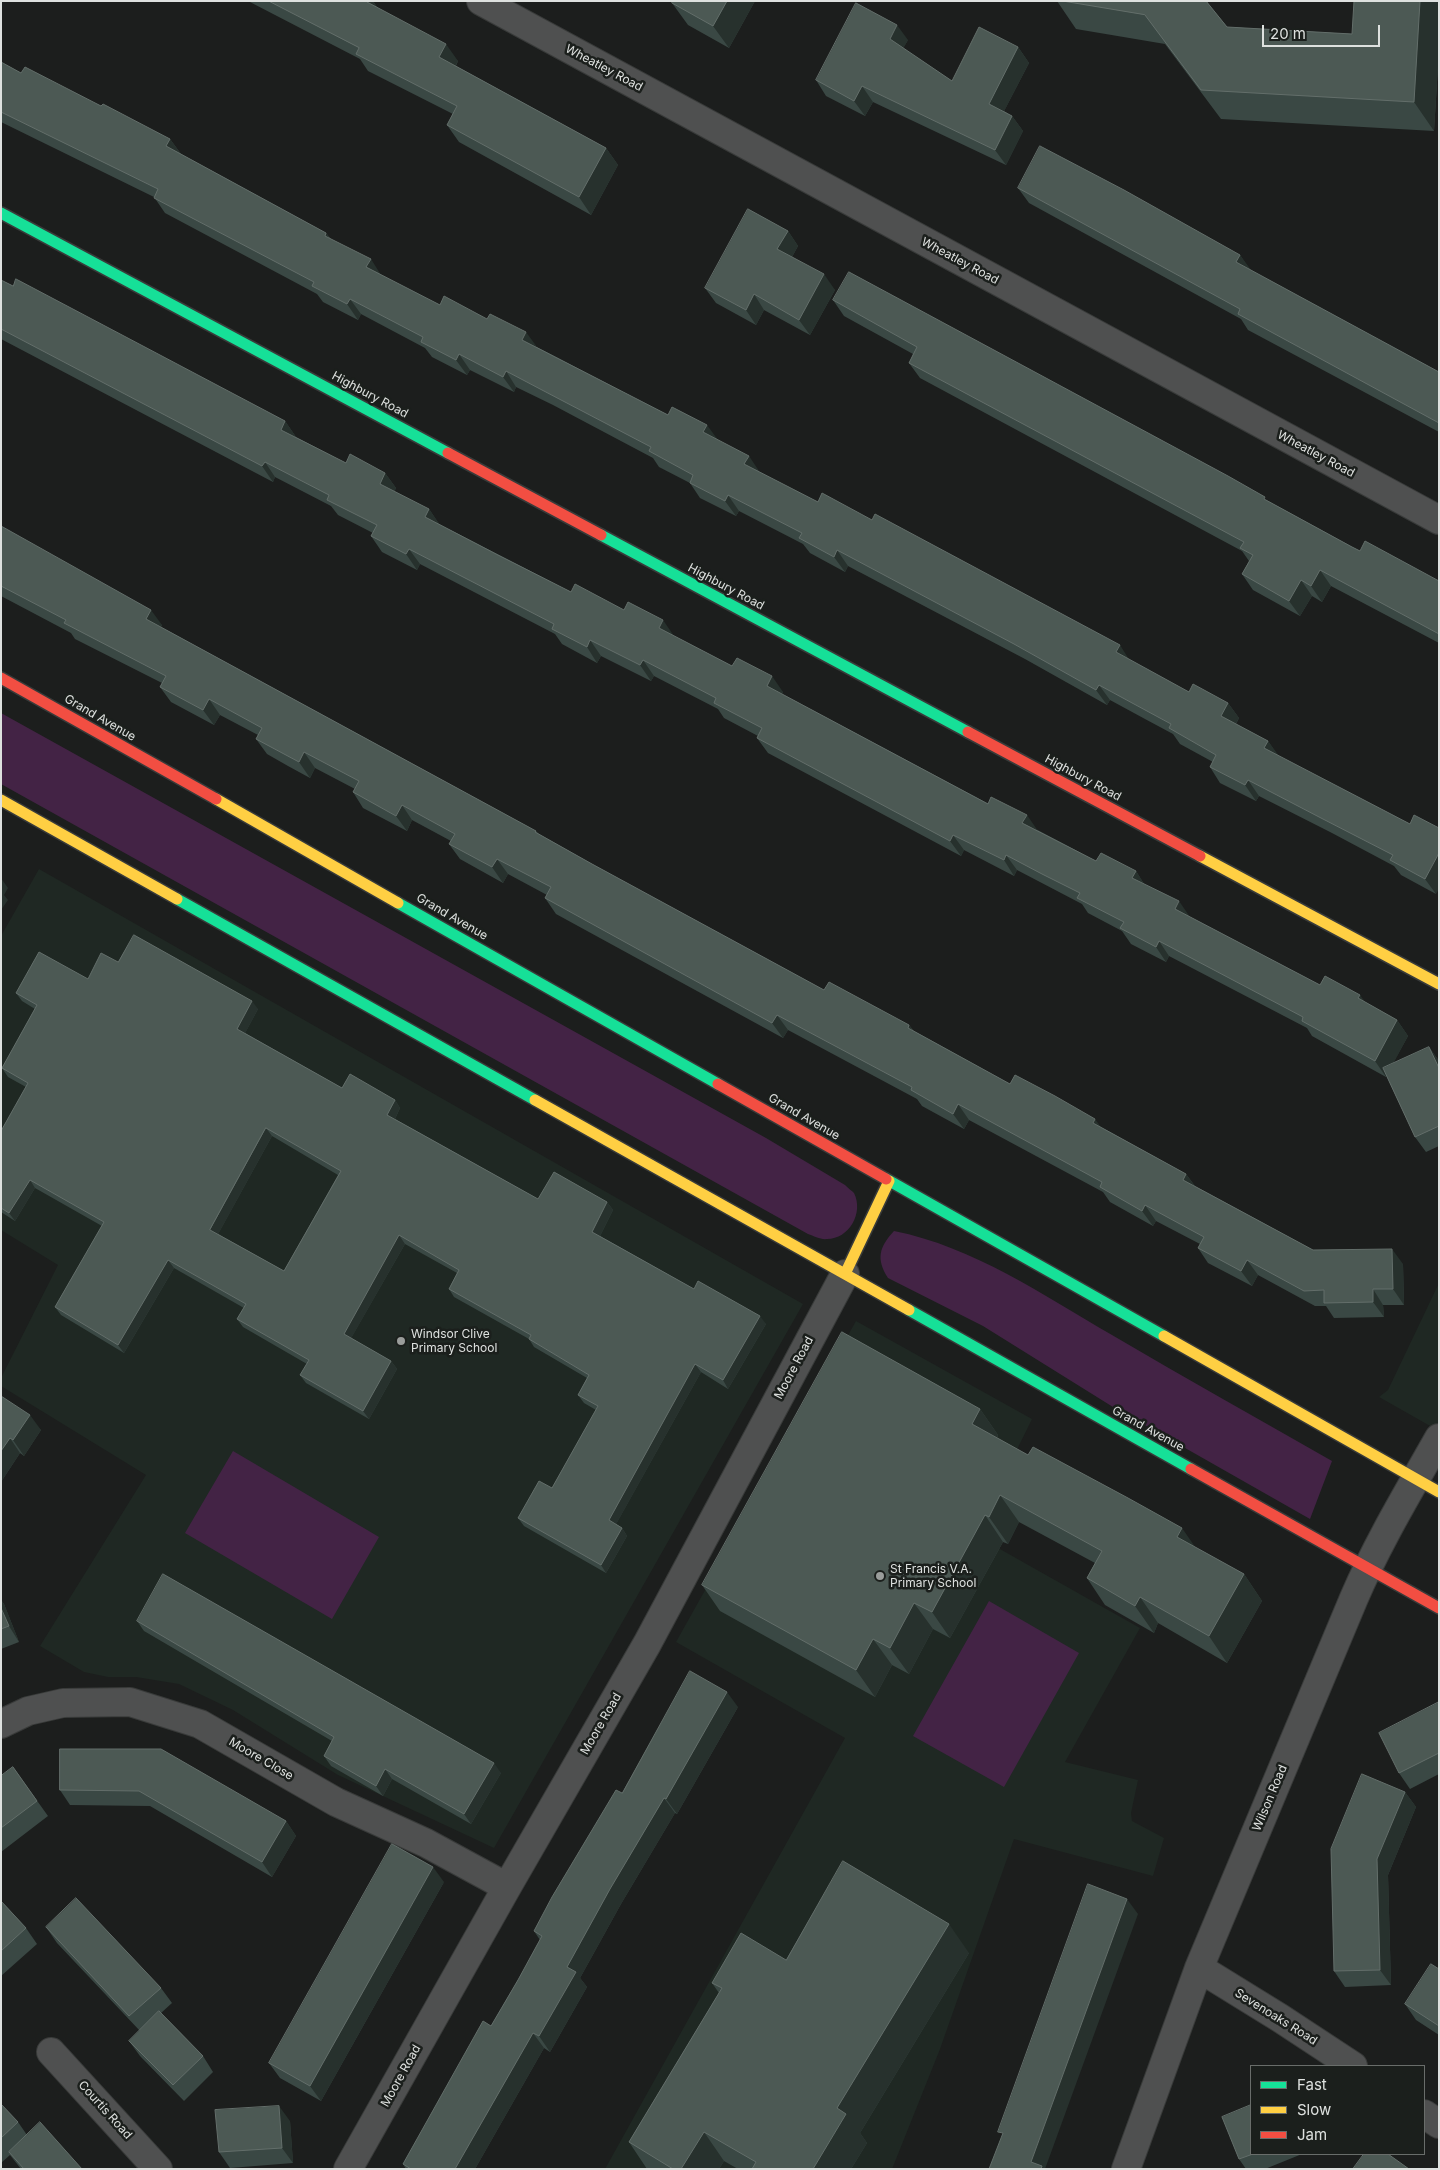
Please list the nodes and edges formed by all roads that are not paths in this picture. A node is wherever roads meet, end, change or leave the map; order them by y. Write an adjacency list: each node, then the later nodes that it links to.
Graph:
1 (481, 1): 3 (street, Wheatley Road)
2 (1, 213): 6 (street, Highbury Road)
3 (1439, 520)
4 (1, 678): 7 (street, Grand Avenue)
5 (1, 800): 8 (street, Grand Avenue)
6 (1439, 984)
7 (889, 1181): 8 (street); 10 (street, Grand Avenue)
8 (845, 1274): 12 (street, Grand Avenue); 15 (street, Moore Road)
9 (1439, 1438): 10 (street, Wilson Road)
10 (1415, 1478): 11 (street, Grand Avenue); 12 (street, Wilson Road)
11 (1439, 1492)
12 (1367, 1567): 13 (street, Grand Avenue); 16 (street, Wilson Road)
13 (1439, 1608)
14 (1, 1724): 15 (street, Moore Close)
15 (506, 1887): 22 (street, Moore Road)
16 (1199, 1968): 18 (street, Sevenoaks Road); 23 (street, Wilson Road)
17 (51, 2052): 21 (street, Courtis Road)
18 (1351, 2065)
19 (1425, 2115): 20 (street)
20 (1439, 2124)
21 (158, 2169)
22 (348, 2169)
23 (1126, 2169)

